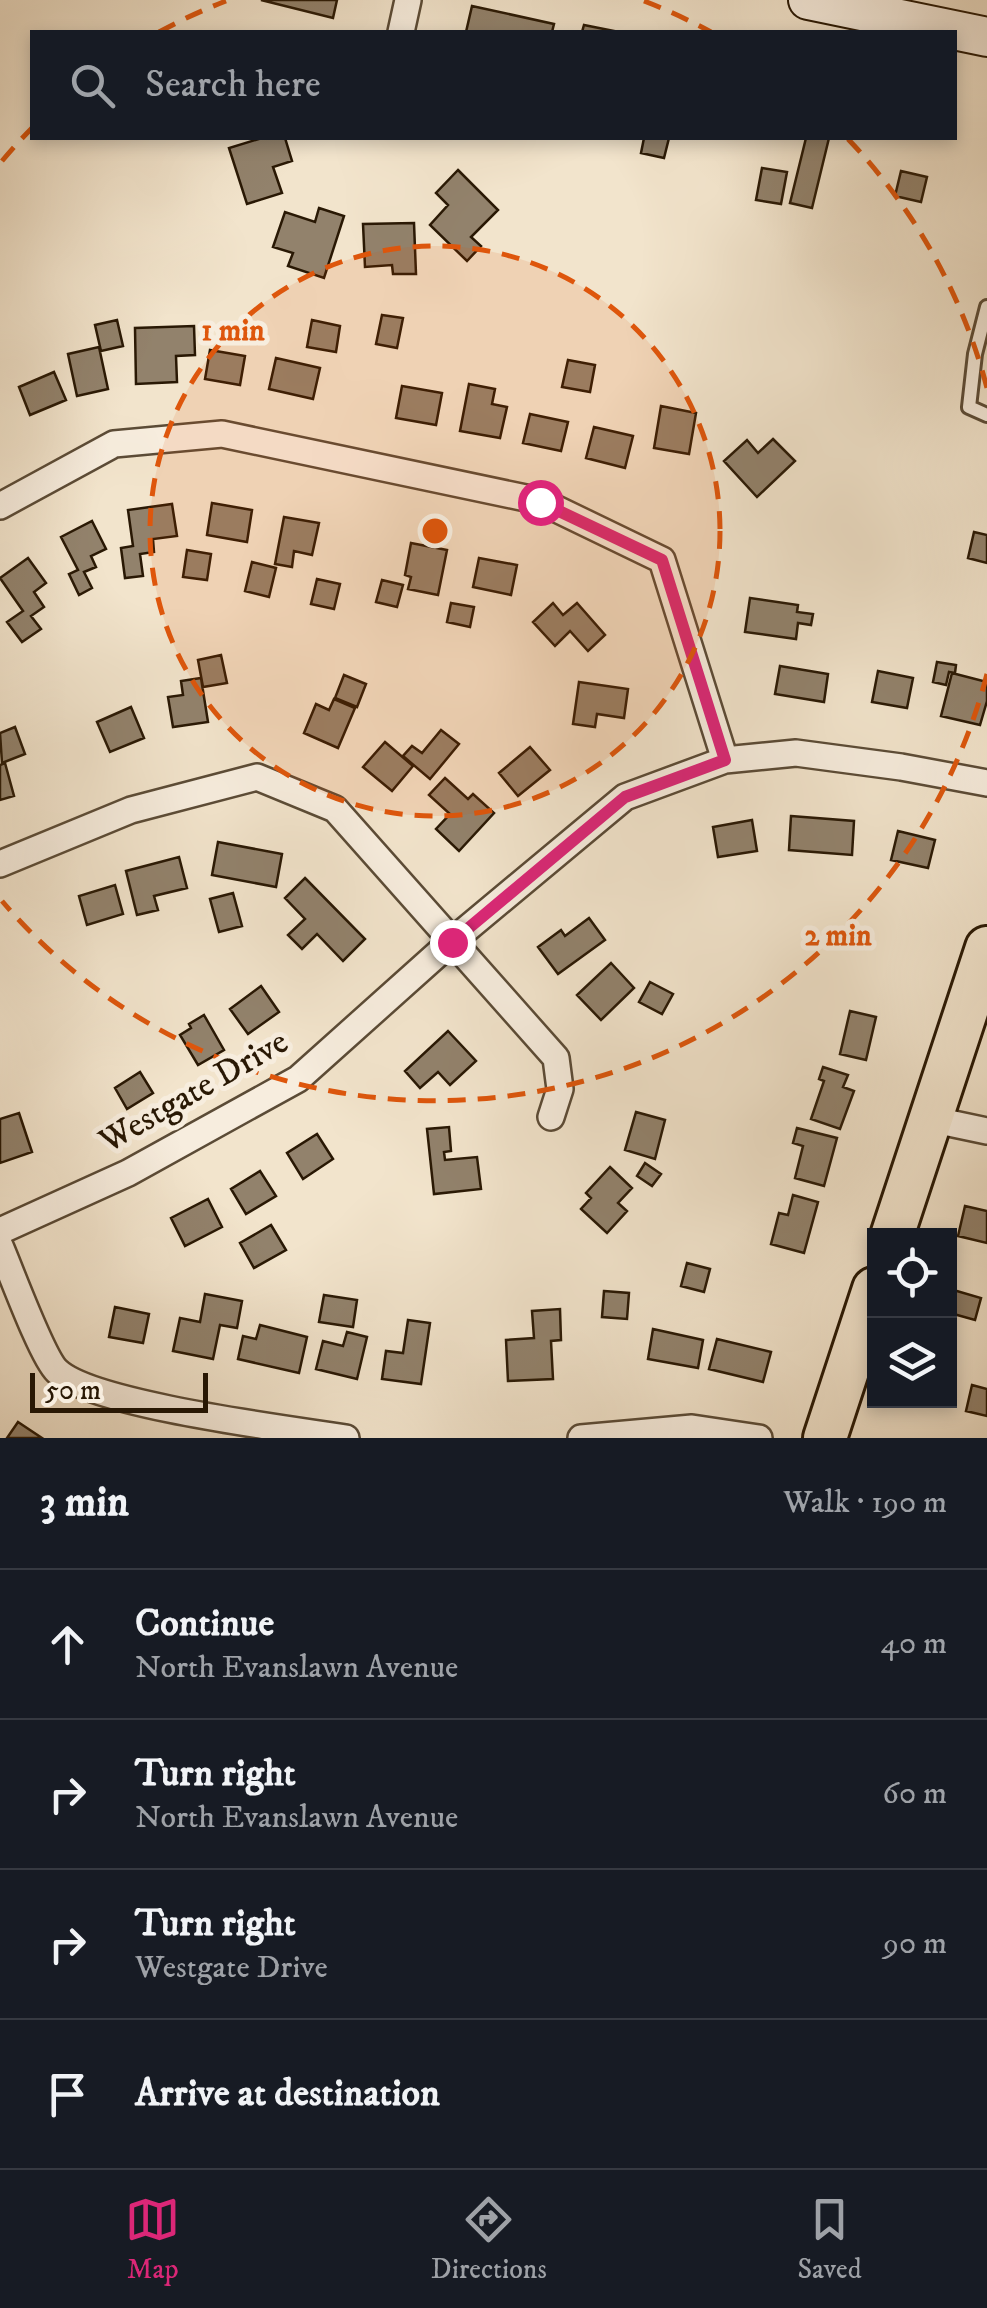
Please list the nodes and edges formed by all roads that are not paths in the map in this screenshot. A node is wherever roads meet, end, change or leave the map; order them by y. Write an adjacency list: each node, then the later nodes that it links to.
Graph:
1 (408, 0): 3 (street)
2 (808, 0): 4 (main road)
3 (401, 30)
4 (953, 30)
5 (957, 31): 6 (main road)
6 (987, 37)
7 (987, 307): 8 (lane)
8 (987, 415)
9 (0, 506): 10 (street)
10 (725, 760): 11 (street, Westgate Drive); 13 (street, Westgate Drive)
11 (987, 784)
12 (0, 864): 13 (street)
13 (452, 942): 15 (street); 19 (street, Westgate Drive)
14 (987, 948): 16 (main road)
15 (551, 1117)
16 (930, 1119): 17 (street); 18 (main road)
17 (987, 1131)
18 (895, 1228)
19 (0, 1231)
20 (0, 1246): 22 (street)
21 (867, 1310): 25 (main road)
22 (346, 1438)
23 (582, 1438): 24 (street)
24 (760, 1438)
25 (825, 1438)

